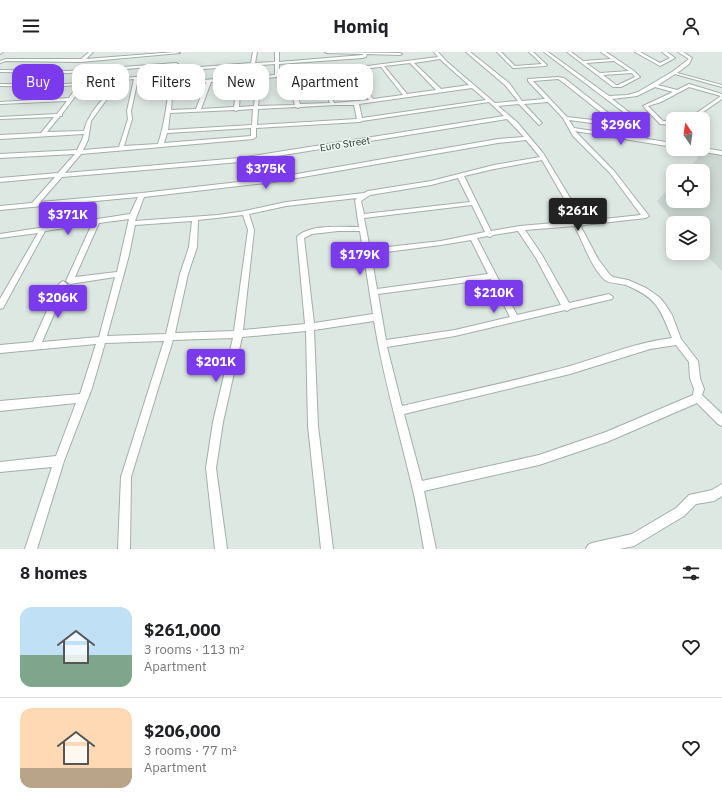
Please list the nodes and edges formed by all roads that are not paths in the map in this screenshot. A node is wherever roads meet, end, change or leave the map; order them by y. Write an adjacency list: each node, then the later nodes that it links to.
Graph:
1 (91, 52): 22 (street)
2 (121, 52): 21 (street)
3 (255, 52): 30 (street)
4 (277, 52): 27 (street)
5 (327, 52): 17 (street)
6 (436, 52): 20 (street)
7 (468, 52): 79 (street)
8 (499, 52): 9 (street)
9 (531, 52)
10 (546, 52): 50 (street)
11 (569, 52): 26 (street)
12 (603, 52): 23 (street)
13 (637, 52): 14 (street)
14 (664, 52)
15 (680, 52): 39 (street)
16 (179, 53): 21 (street); 29 (street)
17 (358, 53): 18 (street)
18 (364, 54): 19 (street); 27 (street)
19 (400, 54)
20 (442, 55): 25 (street); 55 (street)
21 (116, 57): 22 (street)
22 (83, 60): 24 (street); 28 (street)
23 (615, 60): 26 (street); 38 (street)
24 (0, 62)
25 (411, 62): 32 (street); 60 (street)
26 (582, 62): 40 (street)
27 (276, 63): 31 (street); 41 (street)
28 (78, 64)
29 (176, 64)
30 (253, 64)
31 (264, 64)
32 (382, 66): 33 (street); 64 (street)
33 (373, 67)
34 (72, 69): 36 (street)
35 (0, 71): 36 (street)
36 (68, 72): 37 (street)
37 (72, 72)
38 (633, 72): 40 (street); 46 (street)
39 (674, 73): 54 (street); 56 (street)
40 (599, 74): 46 (street)
41 (277, 76): 42 (street)
42 (269, 77)
43 (129, 78): 44 (street)
44 (136, 78): 104 (street)
45 (599, 80): 46 (street)
46 (606, 80)
47 (205, 81): 48 (street)
48 (209, 81): 49 (street); 84 (street)
49 (213, 81)
50 (585, 81): 51 (street); 59 (street)
51 (592, 81)
52 (0, 85): 53 (street)
53 (72, 85)
54 (654, 85): 62 (street); 66 (street)
55 (473, 86): 60 (street); 78 (street)
56 (722, 86)
57 (584, 90): 61 (street)
58 (589, 90): 59 (street)
59 (595, 90): 66 (street)
60 (440, 91): 64 (street)
61 (578, 91): 74 (street); 90 (street)
62 (676, 92): 65 (street); 93 (street)
63 (72, 96): 67 (street)
64 (406, 96): 75 (street)
65 (722, 96): 86 (street)
66 (607, 98): 101 (street)
67 (70, 99): 76 (street); 87 (street)
68 (104, 100): 96 (street)
69 (170, 100): 85 (street)
70 (237, 100): 83 (street)
71 (256, 100): 82 (street)
72 (296, 100): 81 (street)
73 (331, 100): 80 (street)
74 (550, 100): 79 (street); 90 (street)
75 (372, 101): 77 (street)
76 (0, 103)
77 (356, 103): 80 (street); 91 (street)
78 (492, 103): 79 (street); 88 (street); 91 (street)
79 (521, 103): 92 (street)
80 (333, 105): 81 (street)
81 (298, 107): 82 (street)
82 (256, 109): 83 (street); 94 (street)
83 (236, 110): 84 (street)
84 (198, 111): 85 (street)
85 (168, 112): 97 (street)
86 (700, 112)
87 (60, 115): 89 (street); 98 (street)
88 (509, 117): 100 (street); 110 (street, Euro Street)
89 (0, 118)
90 (566, 118): 95 (street)
91 (360, 121): 94 (street)
92 (539, 123)
93 (666, 123)
94 (255, 128): 97 (street); 102 (street)
95 (571, 129): 101 (street); 122 (street)
96 (87, 132): 98 (street); 106 (street)
97 (165, 132): 102 (street)
98 (43, 134): 99 (street)
99 (0, 137)
100 (528, 138): 109 (street); 113 (street)
101 (645, 140): 103 (street)
102 (161, 144): 104 (street)
103 (666, 144)
104 (121, 148): 106 (street)
105 (710, 151): 107 (street)
106 (79, 152): 108 (street); 110 (street)
107 (722, 153)
108 (0, 156)
109 (543, 158): 111 (street); 122 (street)
110 (60, 175): 112 (street, Euro Street); 116 (street)
111 (460, 176): 114 (street); 115 (street)
112 (0, 180)
113 (142, 195): 116 (street); 121 (street)
114 (363, 195): 118 (street); 119 (street)
115 (474, 203): 119 (street); 127 (street)
116 (35, 204): 117 (street)
117 (0, 208)
118 (246, 214): 120 (street); 141 (street)
119 (360, 216): 125 (street)
120 (195, 219): 121 (street); 142 (street)
121 (132, 220): 123 (street); 131 (street)
122 (581, 222): 124 (street); 144 (street)
123 (96, 223): 126 (street); 131 (street)
124 (520, 228): 127 (street); 137 (street)
125 (362, 229): 130 (street); 140 (street)
126 (43, 230): 128 (street); 136 (street)
127 (490, 235): 129 (street)
128 (0, 236)
129 (473, 237): 130 (street); 132 (street)
130 (366, 252): 134 (street)
131 (120, 274): 143 (street)
132 (492, 276): 134 (street); 139 (street)
133 (62, 284): 146 (street)
134 (374, 292): 138 (street)
135 (609, 298): 137 (street)
136 (0, 306)
137 (567, 308): 139 (street)
138 (377, 316): 140 (street); 145 (street)
139 (515, 319): 145 (street)
140 (310, 327): 141 (street); 160 (street)
141 (238, 334): 142 (street); 159 (street)
142 (170, 337): 143 (street); 158 (street)
143 (102, 340): 146 (street); 149 (street)
144 (678, 340): 148 (street); 151 (street)
145 (382, 344): 151 (street)
146 (36, 346): 147 (street)
147 (0, 349)
148 (697, 396): 152 (street); 155 (street)
149 (83, 398): 150 (street); 153 (street)
150 (0, 406)
151 (398, 412): 155 (street)
152 (722, 421)
153 (59, 461): 154 (street); 157 (street)
154 (0, 467)
155 (418, 487): 161 (street)
156 (722, 490): 162 (street)
157 (31, 549)
158 (124, 549)
159 (221, 549)
160 (327, 549)
161 (430, 549)
162 (592, 549)

